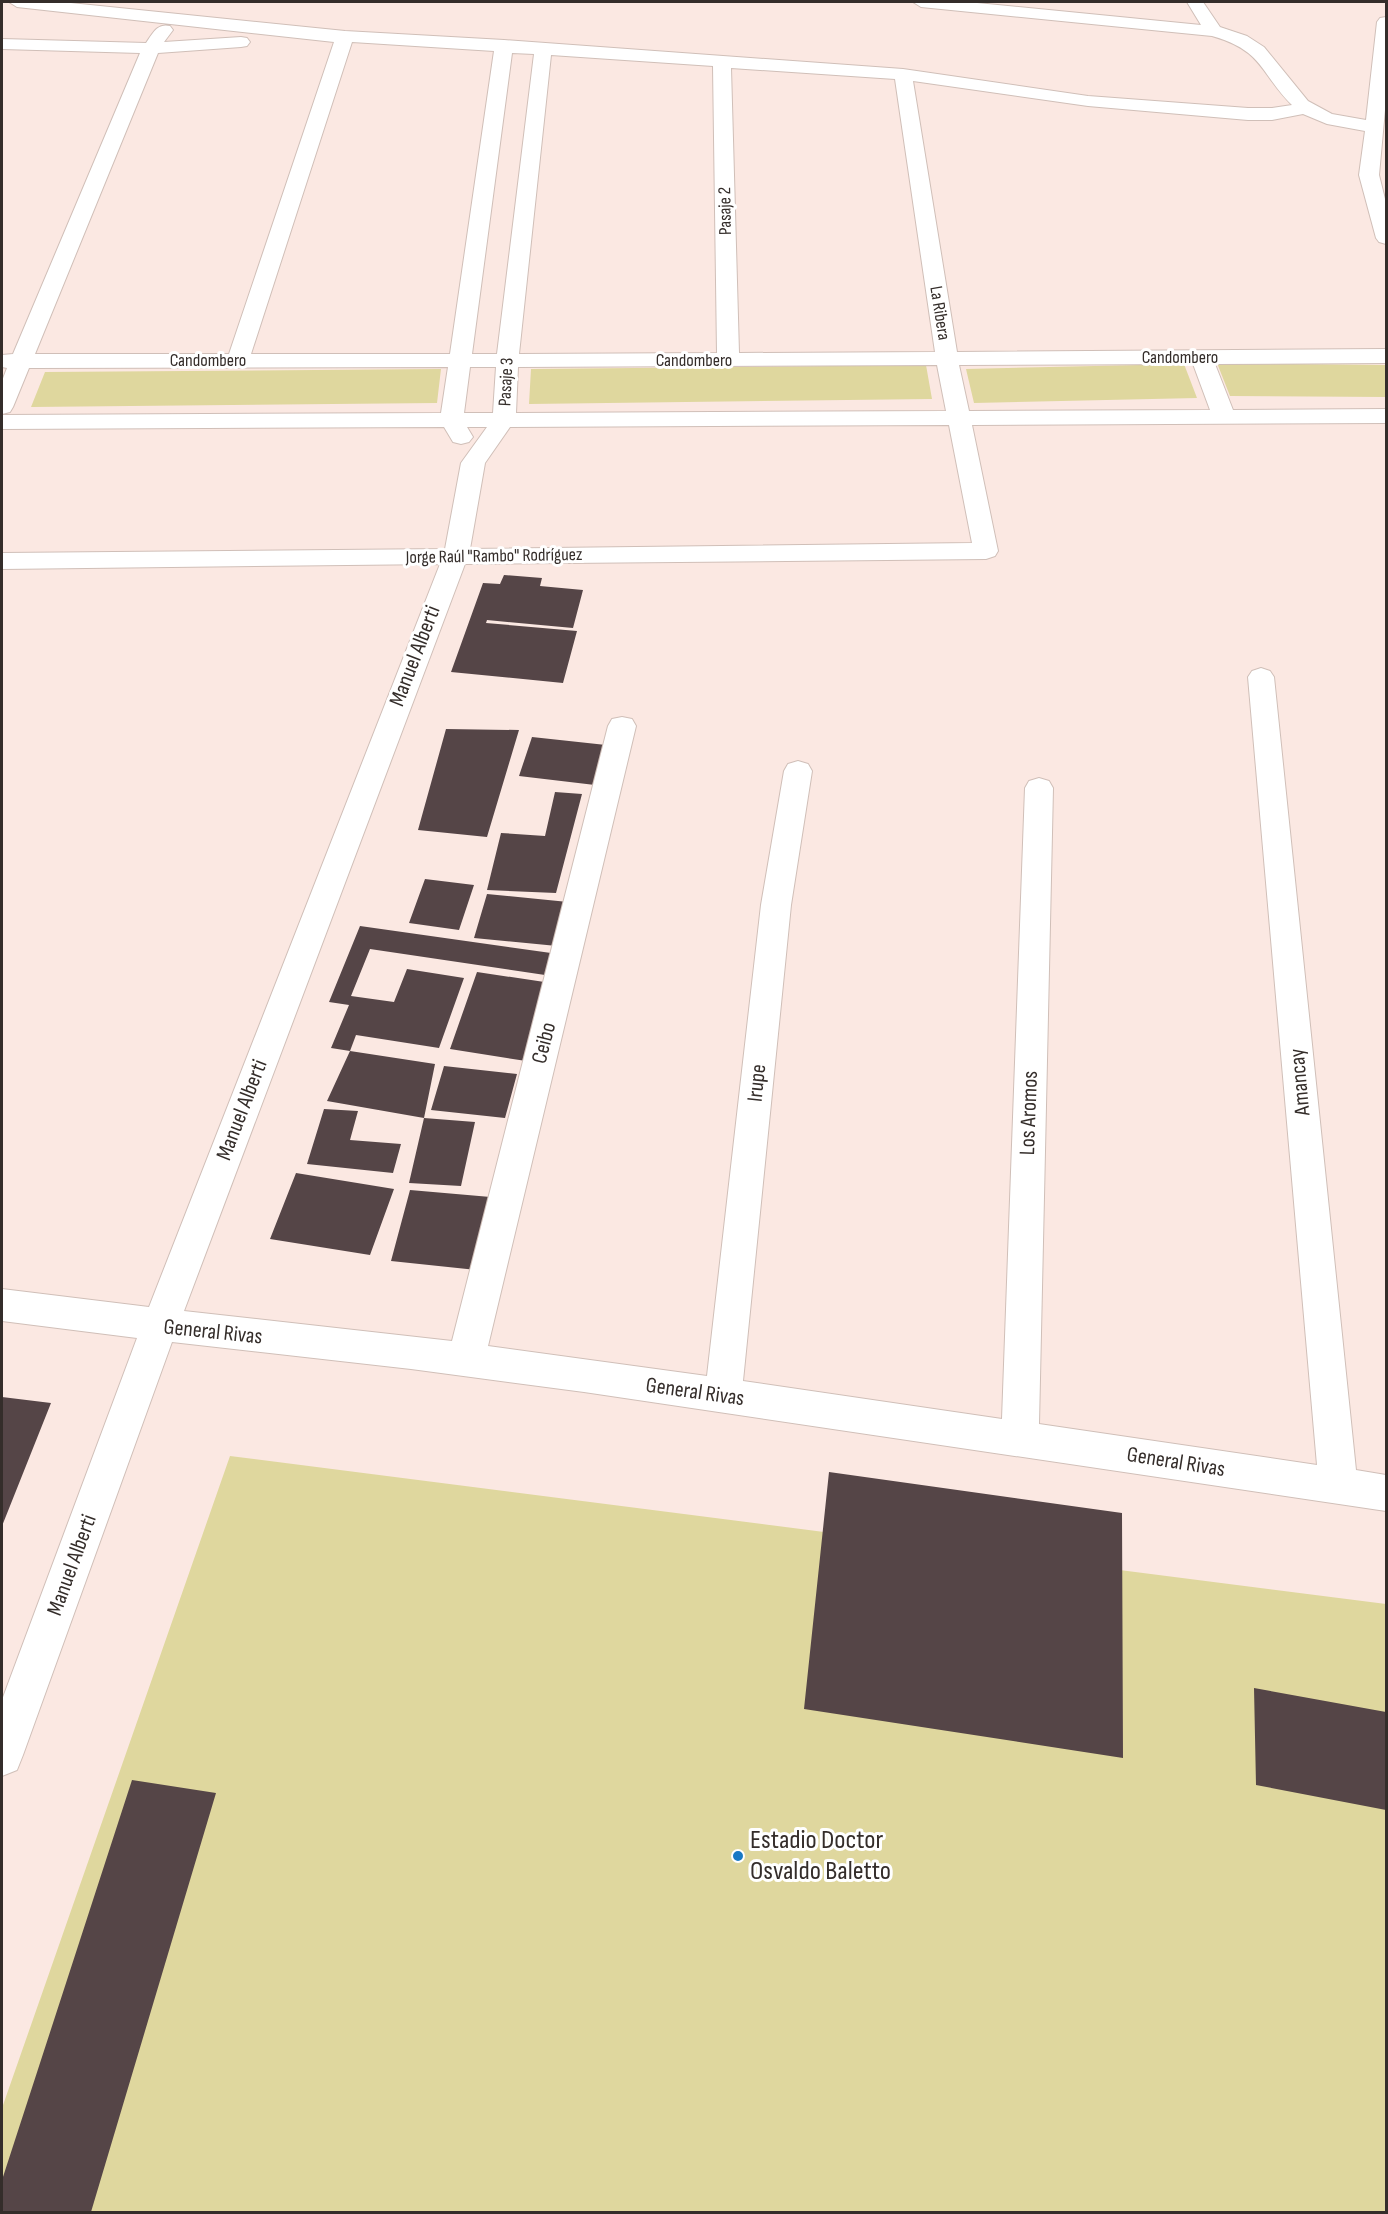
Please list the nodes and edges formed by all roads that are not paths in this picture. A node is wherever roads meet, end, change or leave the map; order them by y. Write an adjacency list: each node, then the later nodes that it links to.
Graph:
1 (17, 2): 4 (street)
2 (921, 2): 7 (street)
3 (1195, 2): 7 (street)
4 (102, 6): 5 (street)
5 (172, 19): 8 (street); 11 (street)
6 (1386, 22): 16 (street)
7 (1214, 32): 15 (street)
8 (345, 36): 10 (street); 11 (street); 22 (street)
9 (2, 44): 11 (street)
10 (504, 45): 12 (street); 23 (street)
11 (151, 48): 25 (street)
12 (543, 48): 13 (street); 20 (street, Pasaje 3)
13 (722, 62): 14 (street); 24 (street, Pasaje 2)
14 (903, 74): 15 (street); 21 (street, La Ribera)
15 (1307, 108): 16 (street)
16 (1374, 127): 17 (street)
17 (1386, 238)
18 (1386, 356): 19 (street, Candombero)
19 (1202, 357): 21 (street, Candombero); 29 (street)
20 (507, 359): 23 (street, Candombero); 24 (street, Candombero); 31 (street, Pasaje 3)
21 (947, 359): 24 (street, Candombero); 27 (street, La Ribera)
22 (238, 360): 23 (street, Candombero); 25 (street, Candombero)
23 (461, 360): 30 (street)
24 (728, 360)
25 (11, 361): 26 (street)
26 (2, 407)
27 (960, 416): 29 (street); 31 (street); 34 (street, La Ribera)
28 (1386, 416): 29 (street)
29 (1224, 417)
30 (452, 419): 31 (street); 32 (street); 33 (street)
31 (504, 419): 33 (street, Pasaje 3)
32 (2, 422)
33 (473, 463): 35 (street, Manuel Alberti)
34 (986, 551): 35 (street, Jorge Raúl "Rambo" Rodríguez)
35 (456, 557): 36 (street, Jorge Raúl "Rambo" Rodríguez); 42 (street, Manuel Alberti)
36 (2, 561)
37 (1261, 677): 46 (street, Amancay)
38 (622, 726): 43 (street, Ceibo)
39 (798, 771): 44 (street, Irupe)
40 (1039, 788): 45 (street, Los Aromos)
41 (2, 1305): 42 (street, General Rivas)
42 (160, 1326): 43 (street, General Rivas); 48 (street, Manuel Alberti)
43 (466, 1360): 44 (street, General Rivas)
44 (723, 1395): 45 (street, General Rivas)
45 (1020, 1438): 46 (street, General Rivas)
46 (1338, 1486): 47 (street, General Rivas)
47 (1386, 1493)
48 (2, 1755)

